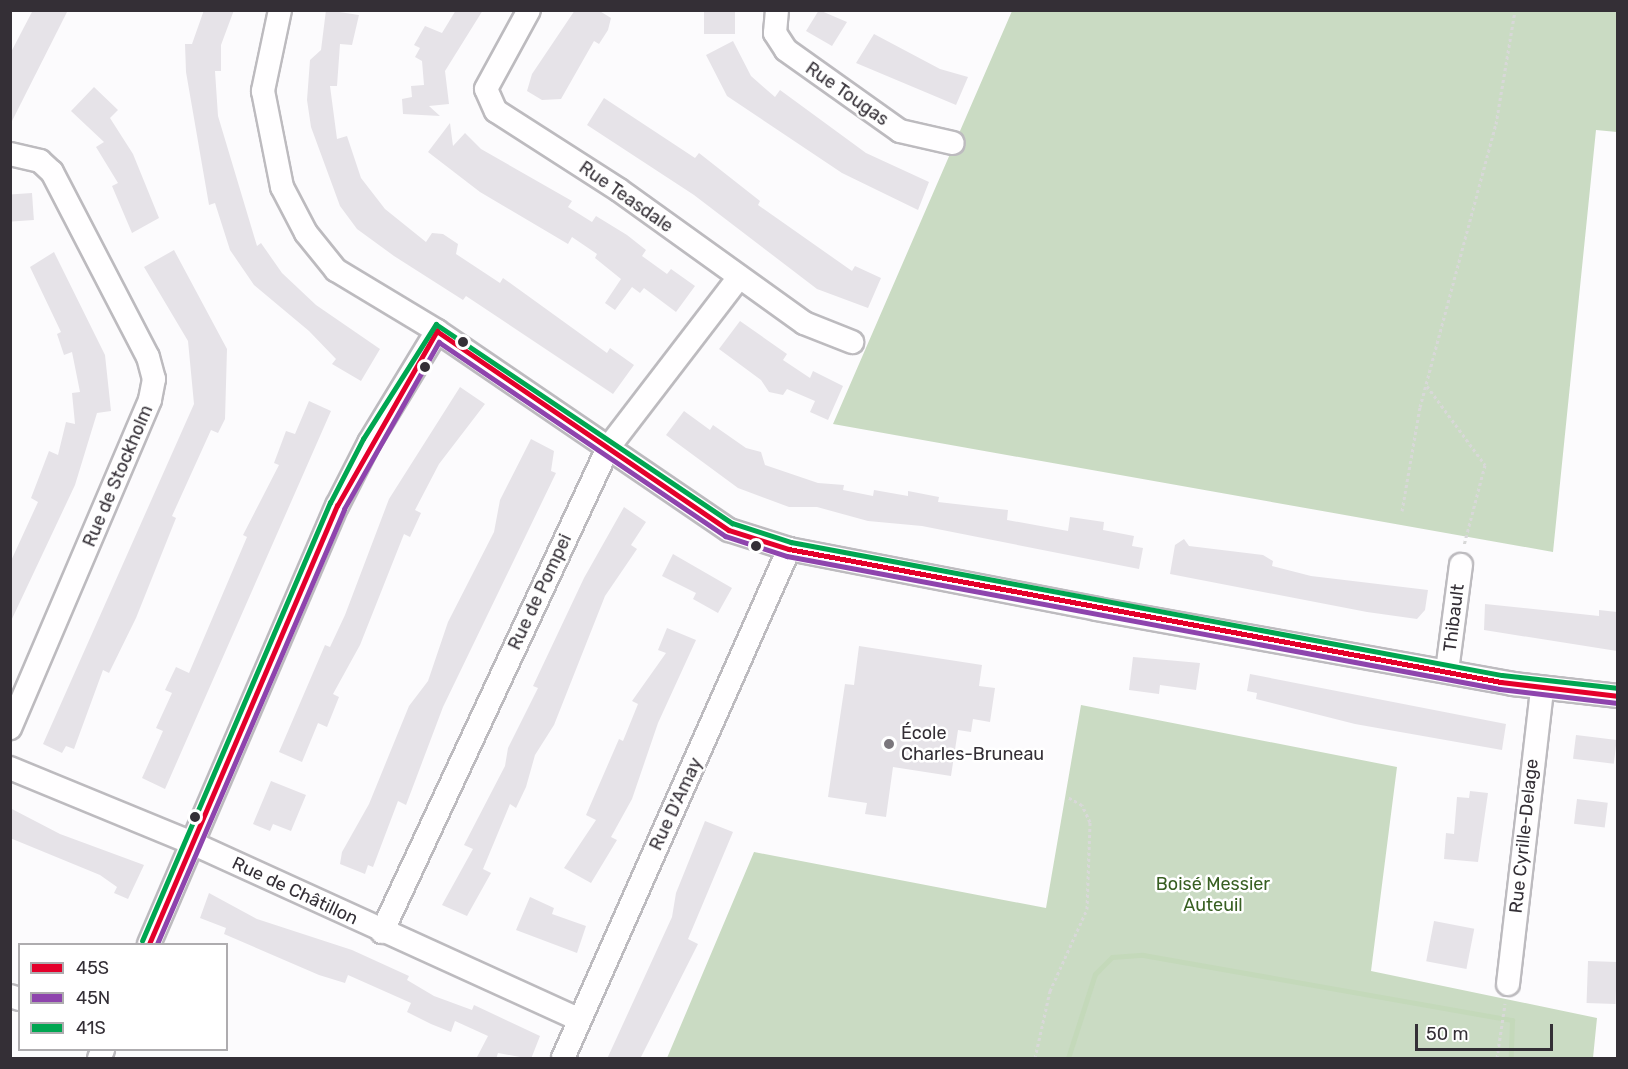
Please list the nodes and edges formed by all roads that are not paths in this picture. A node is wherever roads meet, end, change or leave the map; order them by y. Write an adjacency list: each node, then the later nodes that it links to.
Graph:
1 (280, 10): 7 (street)
2 (529, 10): 6 (street, Rue Teasdale)
3 (777, 10): 4 (street, Rue Tougas)
4 (953, 143)
5 (10, 154): 15 (street, Rue de Stockholm)
6 (739, 278): 8 (street, Rue Teasdale); 9 (street, Rue de Pompei)
7 (437, 332): 9 (street); 17 (street)
8 (852, 342)
9 (608, 448): 10 (street); 18 (street, Rue de Pompei)
10 (789, 549): 12 (street); 21 (street, Rue D'Amay)
11 (1461, 565): 12 (street, Thibault)
12 (1447, 671): 13 (street)
13 (1542, 688): 14 (street); 20 (street, Rue Cyrille-Delage)
14 (1617, 696)
15 (10, 728)
16 (10, 768): 17 (street, Rue de Châtillon)
17 (192, 843): 18 (street, Rue de Châtillon); 19 (street)
18 (382, 932): 21 (street, Rue de Châtillon)
19 (150, 943)
20 (1508, 984)
21 (578, 1019): 22 (street, Rue D'Amay)
22 (563, 1059)

